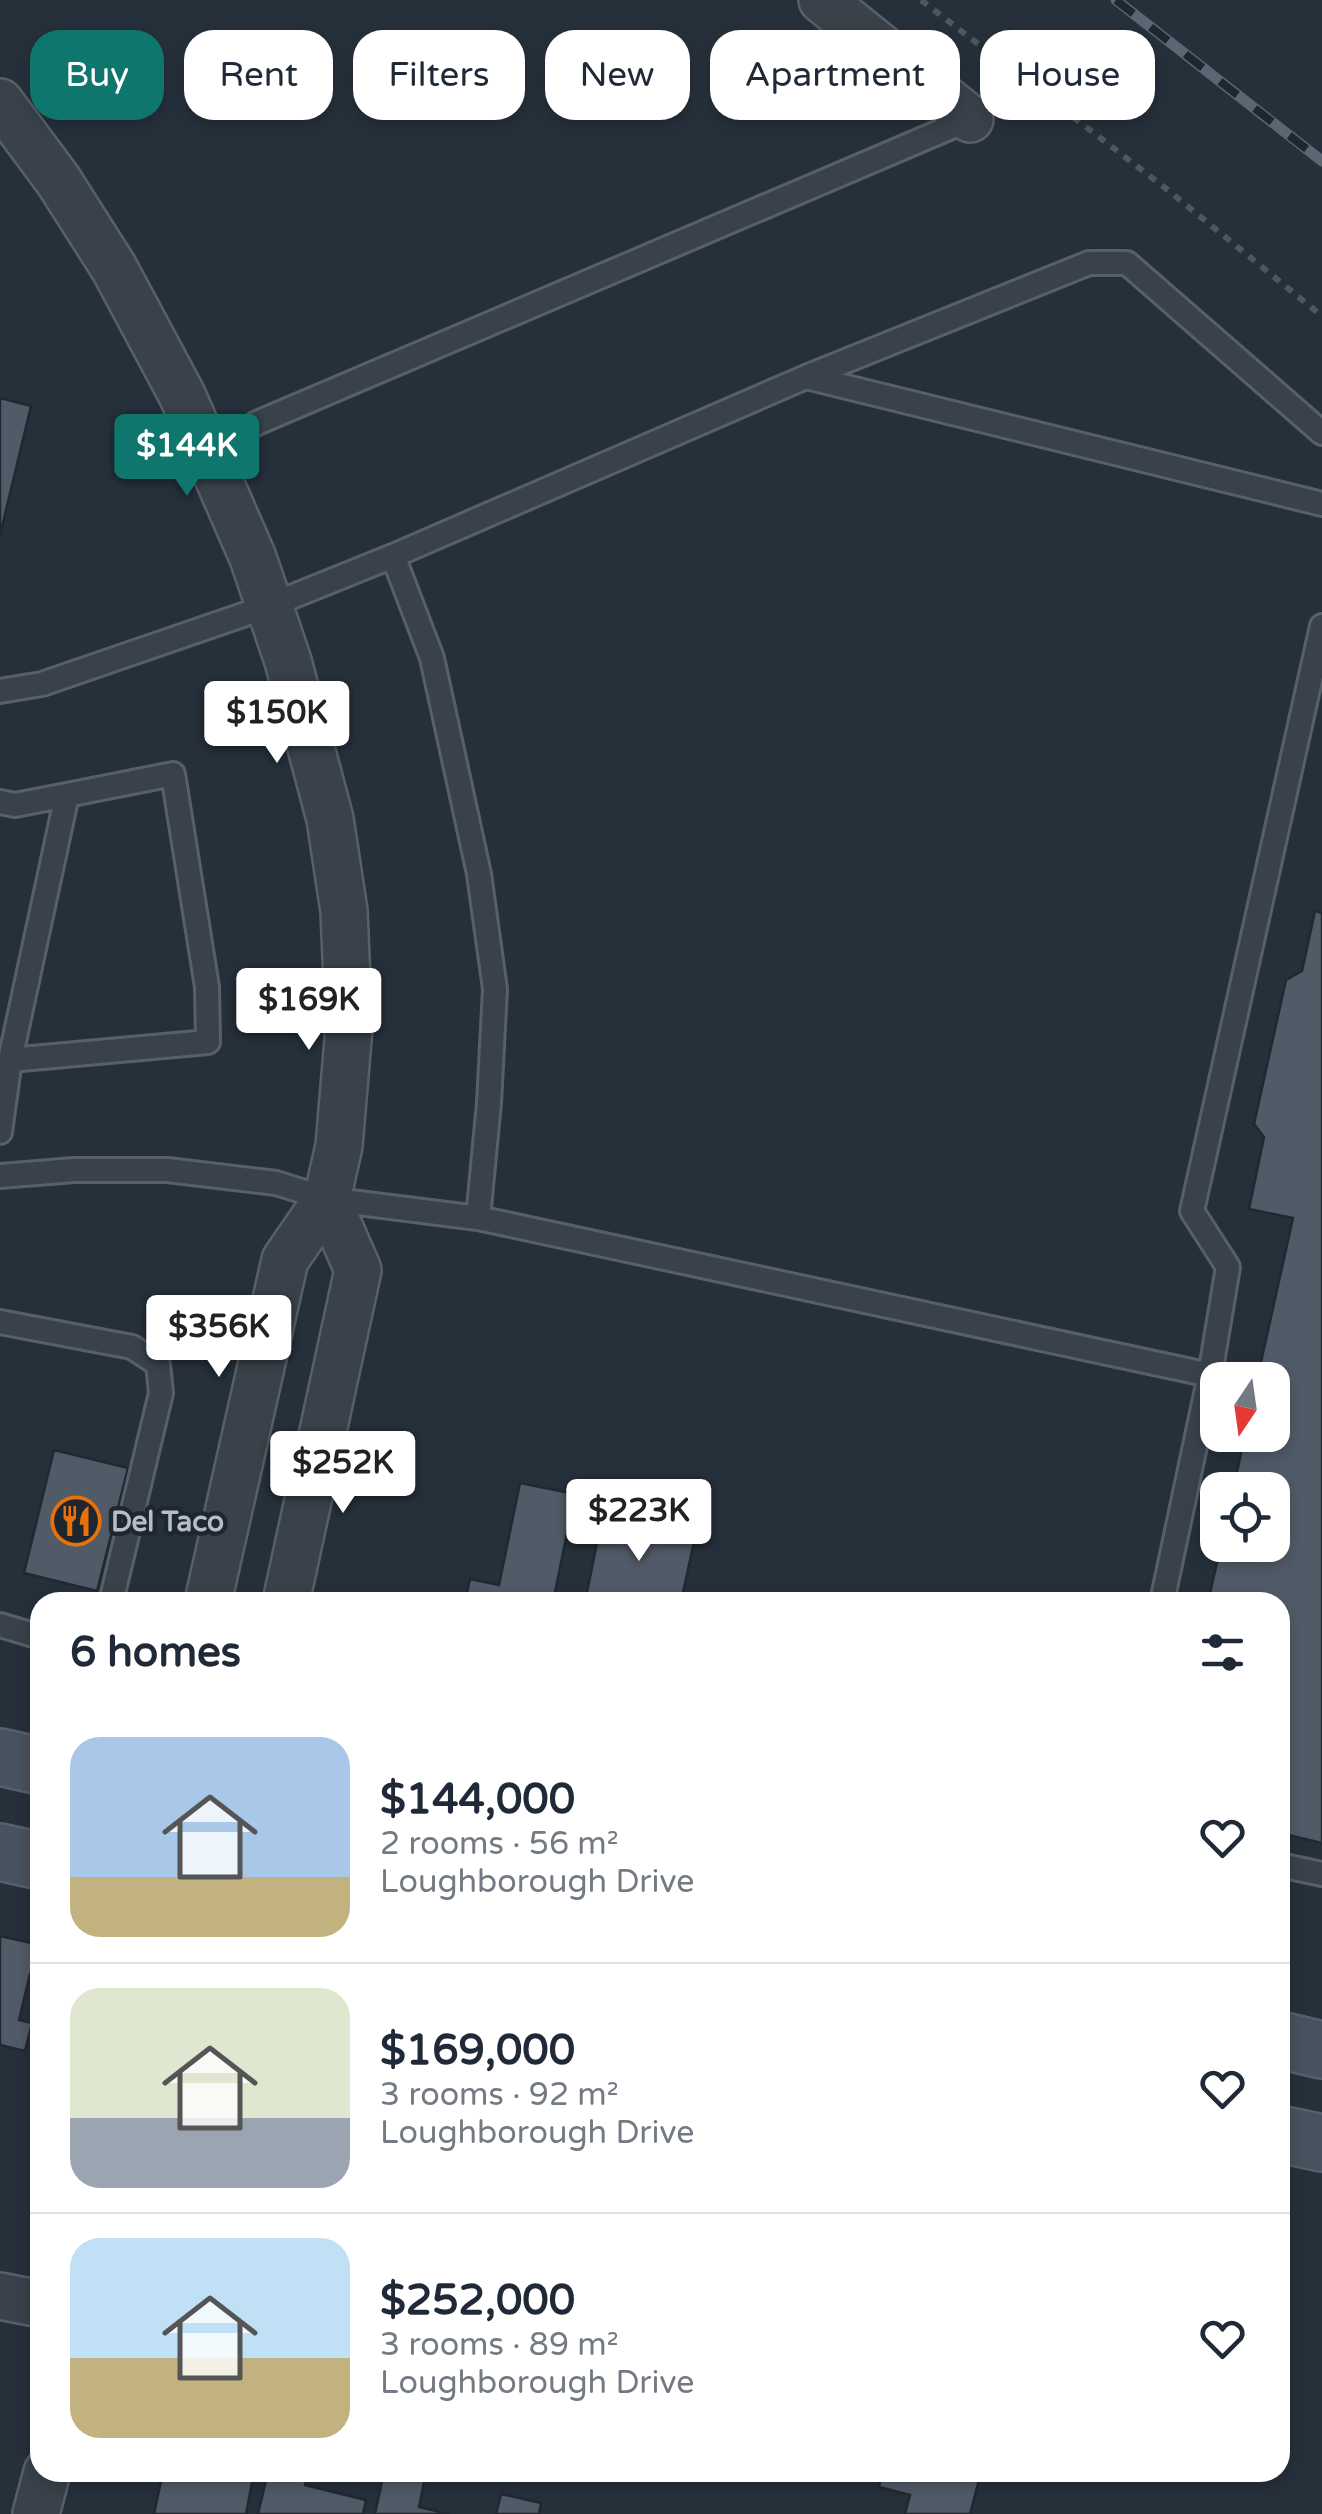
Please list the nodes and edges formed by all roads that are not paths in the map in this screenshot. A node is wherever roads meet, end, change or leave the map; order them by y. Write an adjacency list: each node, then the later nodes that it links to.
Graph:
1 (822, 0): 3 (street)
2 (0, 102): 6 (street)
3 (970, 119): 6 (lane)
4 (806, 377): 5 (lane); 7 (lane); 8 (lane)
5 (1322, 432)
6 (207, 453): 9 (street)
7 (1322, 504)
8 (393, 556): 9 (lane); 18 (lane)
9 (269, 606): 11 (lane); 17 (street)
10 (1322, 626): 20 (lane)
11 (0, 691)
12 (67, 795): 13 (lane); 14 (lane); 14 (lane)
13 (0, 802)
14 (10, 1060): 15 (lane)
15 (0, 1132)
16 (0, 1176): 17 (lane)
17 (327, 1200): 18 (lane); 24 (street); 25 (street)
18 (478, 1218): 21 (lane)
19 (0, 1322): 23 (lane)
20 (1212, 1362)
21 (1200, 1373)
22 (1200, 1422): 26 (lane)
23 (112, 1592)
24 (210, 1592)
25 (288, 1592)
26 (1164, 1592)
27 (0, 1625): 28 (lane)
28 (30, 1634)
29 (0, 1756): 30 (main road)
30 (30, 1764)
31 (0, 1852): 32 (main road)
32 (30, 1859)
33 (1290, 1867): 34 (lane)
34 (1322, 1874)
35 (1290, 2042): 36 (main road)
36 (1322, 2050)
37 (1290, 2136): 38 (main road)
38 (1322, 2144)
39 (0, 2296): 40 (street)
40 (30, 2302)
41 (44, 2482): 42 (street)
42 (36, 2514)

